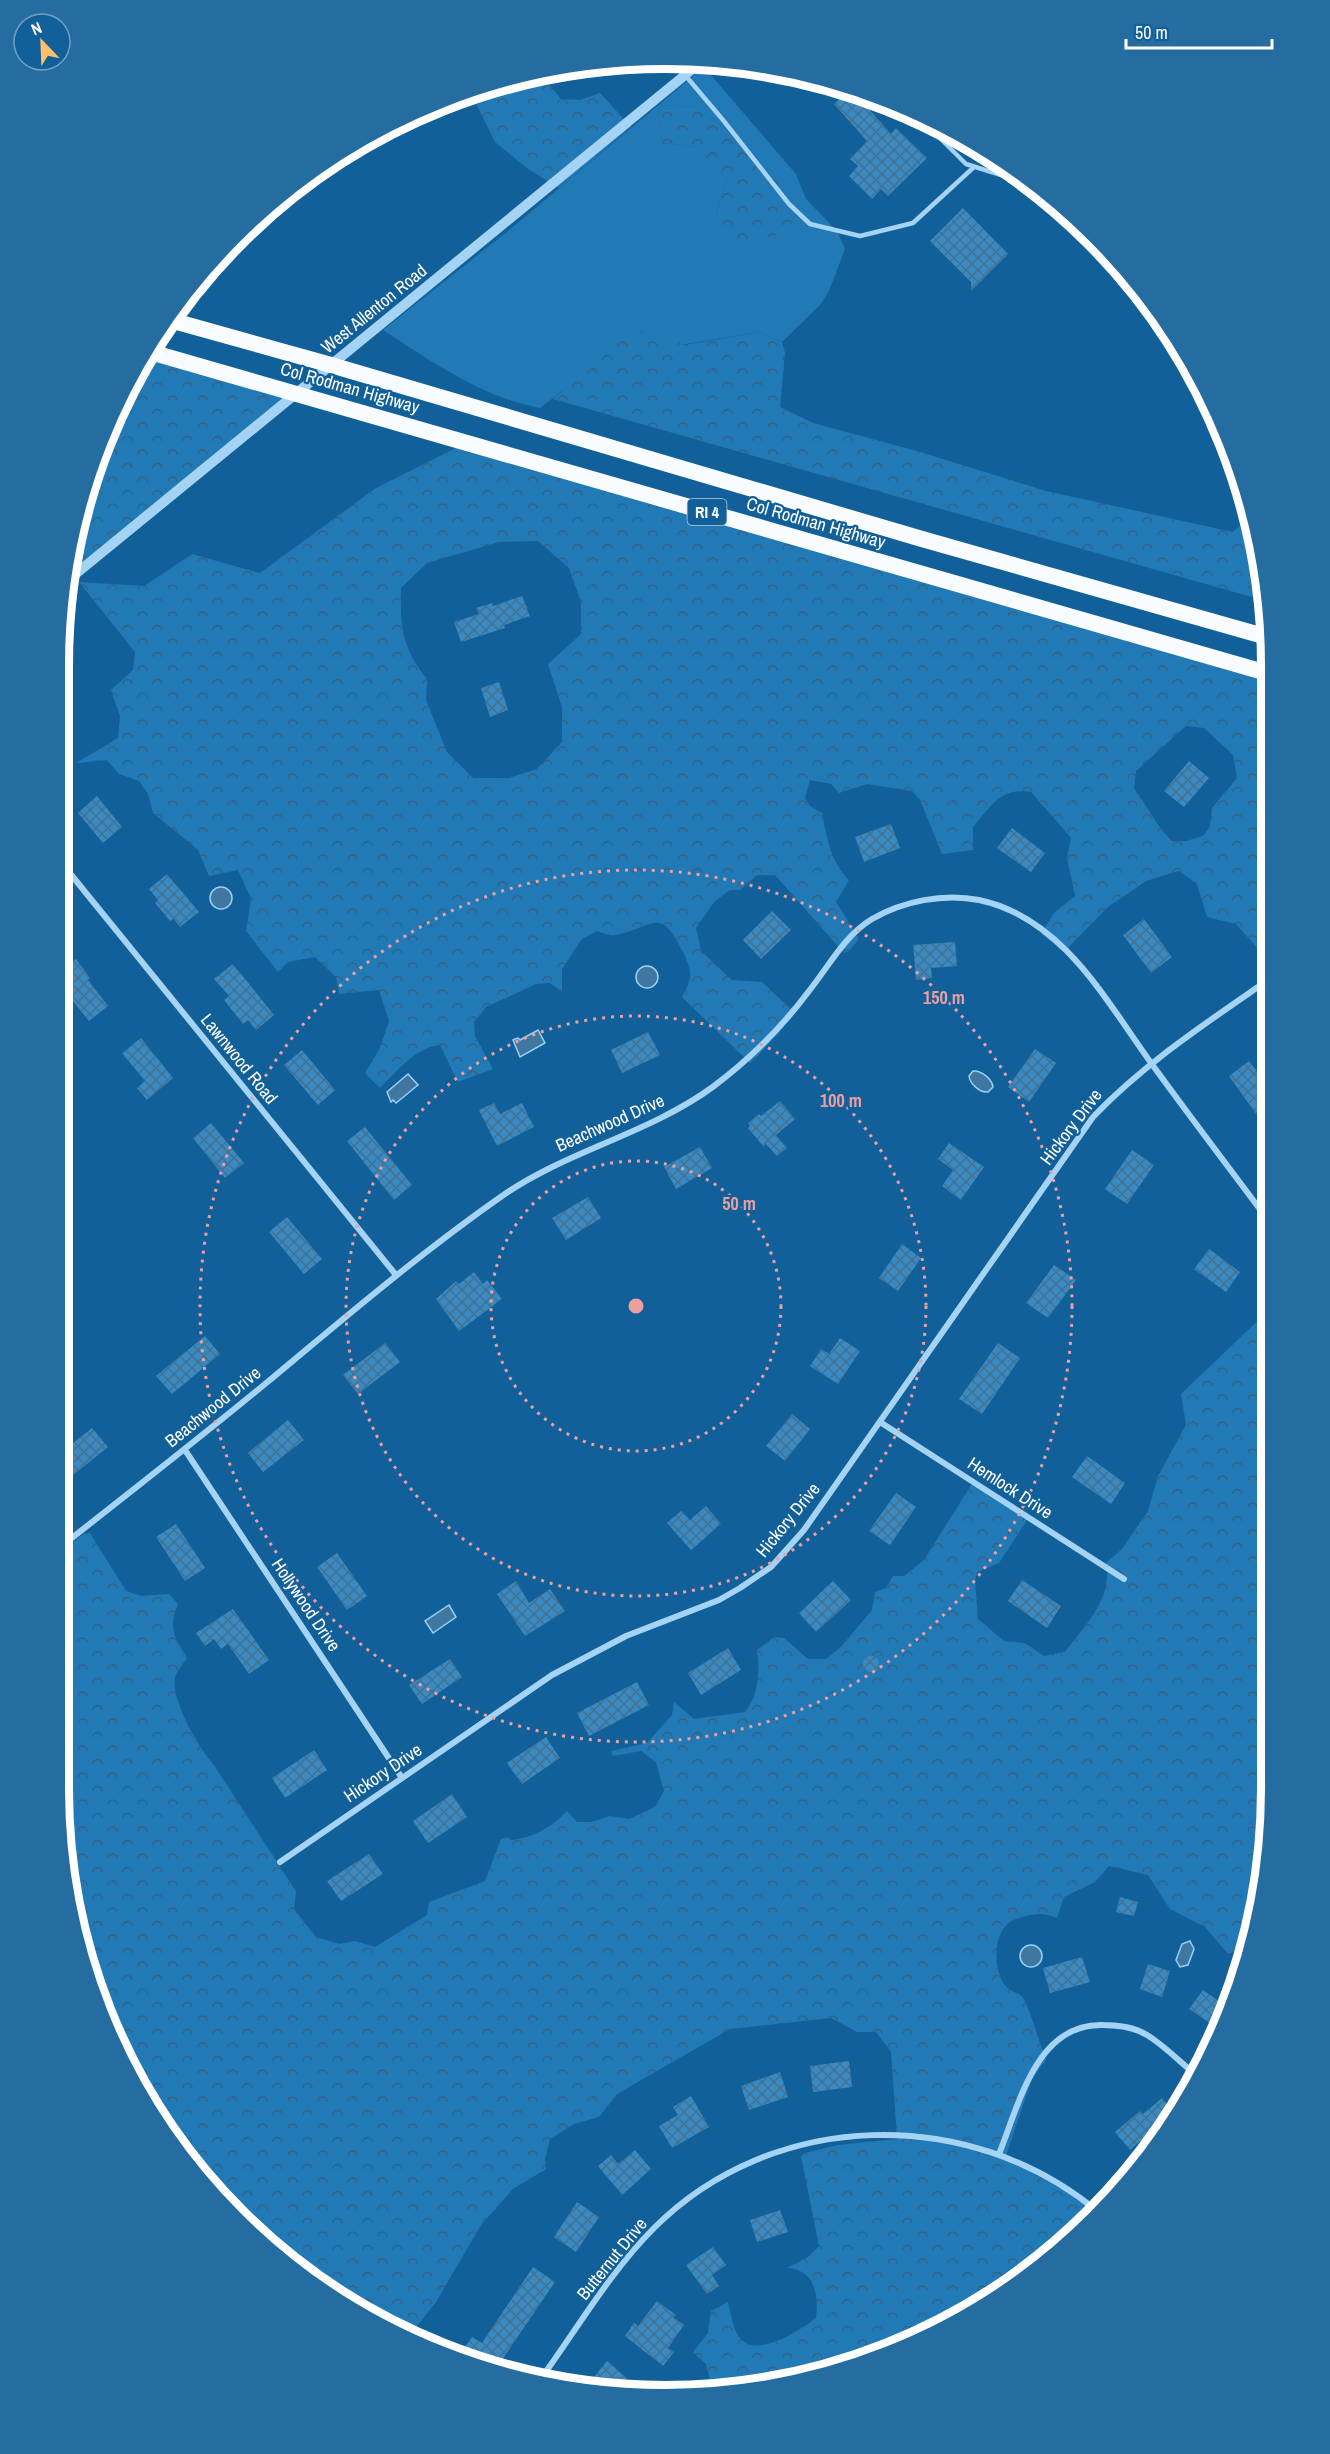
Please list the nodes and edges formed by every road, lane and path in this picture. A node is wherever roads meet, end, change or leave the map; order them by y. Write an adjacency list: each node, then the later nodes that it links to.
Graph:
1 (692, 70): 2 (street, West Allenton Road)
2 (685, 75): 4 (lane); 8 (street, West Allenton Road)
3 (936, 134): 4 (lane)
4 (974, 167): 5 (lane)
5 (1007, 177)
6 (178, 322): 8 (highway, Col Rodman Highway / RI 4)
7 (157, 354): 9 (highway, Col Rodman Highway / RI 4)
8 (331, 365): 9 (street, West Allenton Road); 11 (highway, Col Rodman Highway / RI 4)
9 (297, 393): 10 (street, West Allenton Road); 12 (highway, Col Rodman Highway / RI 4)
10 (76, 574)
11 (1260, 635)
12 (1261, 671)
13 (69, 872): 17 (street, Lawnwood Road)
14 (1261, 985): 15 (street, Hickory Drive)
15 (1150, 1063): 16 (street, Beachwood Drive); 17 (street, Beachwood Drive); 18 (street, Hickory Drive)
16 (1261, 1211)
17 (396, 1275): 19 (street, Beachwood Drive)
18 (880, 1422): 21 (street, Hemlock Drive); 22 (street, Hickory Drive)
19 (185, 1450): 20 (street, Beachwood Drive); 22 (street, Hollywood Drive)
20 (69, 1540)
21 (1124, 1579)
22 (402, 1778): 23 (street, Hickory Drive)
23 (280, 1862)
24 (1190, 2070): 25 (street)
25 (999, 2154)
26 (1090, 2206): 27 (street, Butternut Drive)
27 (545, 2373)

